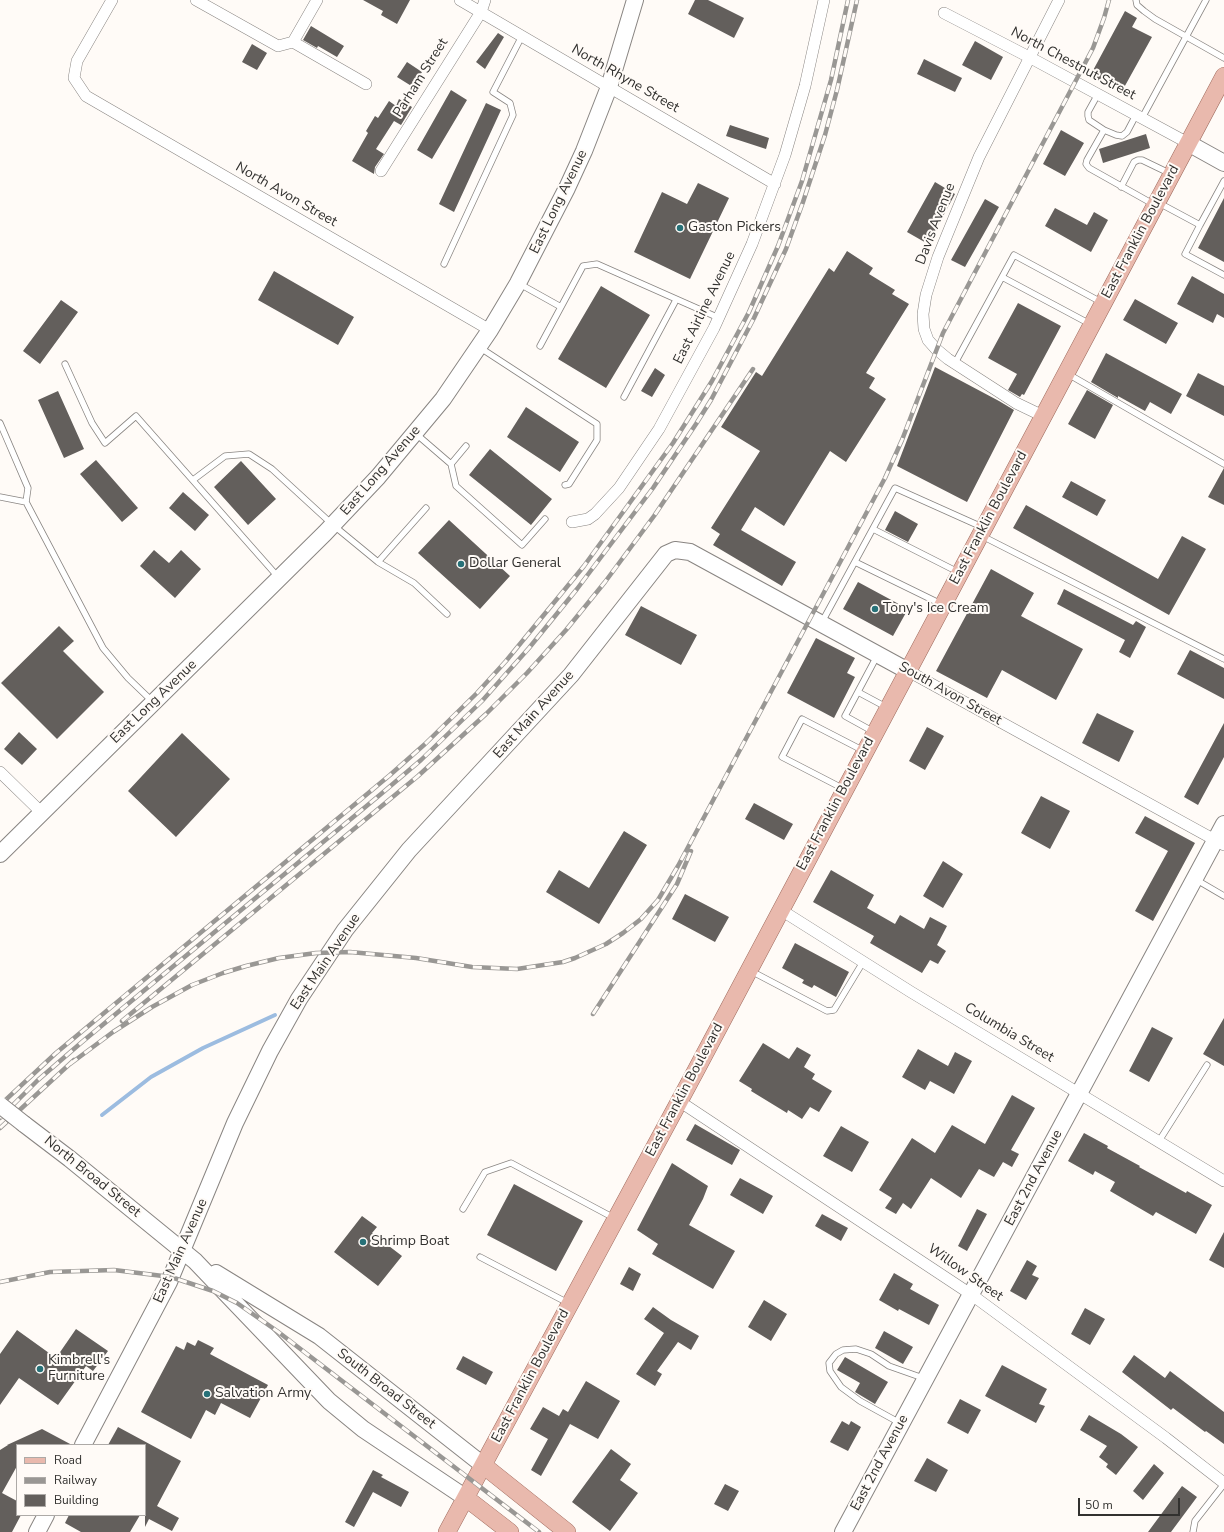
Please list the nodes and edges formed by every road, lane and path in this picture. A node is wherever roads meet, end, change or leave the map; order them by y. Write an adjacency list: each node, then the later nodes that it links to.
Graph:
1 (112, 0): 42 (street, North Avon Street)
2 (196, 0): 15 (street)
3 (317, 0): 15 (street)
4 (460, 0): 11 (street, North Rhyne Street)
5 (485, 0): 11 (street, Parham Street)
6 (635, 0): 20 (street, East Long Avenue)
7 (824, 0): 29 (street, East Airline Avenue)
8 (1059, 0): 16 (street, Davis Avenue)
9 (1136, 0): 14 (lane)
10 (1206, 0): 14 (lane)
11 (480, 12): 13 (street, North Rhyne Street); 26 (street, Parham Street)
12 (944, 13): 16 (street, North Chestnut Street)
13 (522, 36): 20 (street, North Rhyne Street); 33 (lane)
14 (1186, 37): 17 (lane); 22 (lane)
15 (293, 42): 19 (street)
16 (1029, 57): 21 (street, North Chestnut Street); 45 (street, Davis Avenue)
17 (1224, 58)
18 (1224, 76): 24 (main road, East Franklin Boulevard)
19 (366, 84)
20 (609, 87): 29 (street, North Rhyne Street); 36 (street, East Long Avenue)
21 (1098, 94): 22 (street, North Chestnut Street); 23 (lane)
22 (1139, 116): 23 (lane); 24 (street, North Chestnut Street)
23 (1104, 130): 30 (lane)
24 (1188, 143): 25 (street); 27 (main road, East Franklin Boulevard)
25 (1224, 163)
26 (381, 171)
27 (1172, 174): 30 (lane); 31 (main road, East Franklin Boulevard)
28 (1224, 181): 32 (lane)
29 (775, 184): 40 (street, East Airline Avenue)
30 (1121, 187): 31 (lane)
31 (1156, 204): 32 (lane); 38 (main road, East Franklin Boulevard)
32 (1200, 225): 34 (lane)
33 (444, 264)
34 (1224, 276)
35 (1002, 277): 38 (lane); 41 (lane); 45 (lane)
36 (518, 283): 39 (lane); 42 (street, East Long Avenue)
37 (676, 300): 39 (lane); 40 (lane); 48 (lane)
38 (1103, 303): 41 (main road, East Franklin Boulevard)
39 (561, 307): 44 (lane)
40 (719, 318): 61 (street, East Airline Avenue)
41 (1091, 325): 47 (main road, East Franklin Boulevard)
42 (490, 330): 43 (street, East Long Avenue)
43 (479, 346): 51 (street, East Long Avenue); 56 (lane)
44 (540, 346)
45 (955, 363): 49 (street, Davis Avenue)
46 (65, 364): 55 (lane)
47 (1066, 373): 49 (main road, East Franklin Boulevard); 54 (lane)
48 (624, 397)
49 (1043, 416): 64 (main road, East Franklin Boulevard)
50 (0, 423): 58 (lane)
51 (415, 433): 53 (lane); 62 (street, East Long Avenue)
52 (466, 446): 53 (lane)
53 (451, 464): 60 (lane)
54 (1224, 464)
55 (193, 480): 62 (lane); 69 (lane)
56 (565, 485)
57 (0, 498): 58 (lane)
58 (26, 502): 77 (lane)
59 (426, 508): 66 (lane)
60 (545, 519)
61 (572, 522)
62 (333, 525): 66 (lane); 69 (street, East Long Avenue)
63 (873, 529): 64 (lane); 67 (lane); 68 (lane)
64 (982, 531): 68 (main road, East Franklin Boulevard); 74 (lane)
65 (674, 550): 72 (street, South Avon Street); 100 (street, East Main Avenue)
66 (378, 562): 71 (lane)
67 (855, 562): 70 (lane); 72 (lane)
68 (960, 572): 70 (main road, East Franklin Boulevard)
69 (279, 578): 77 (street, East Long Avenue)
70 (942, 605): 75 (main road, East Franklin Boulevard)
71 (447, 614)
72 (821, 623): 73 (street, South Avon Street)
73 (878, 654): 75 (street, South Avon Street); 76 (lane)
74 (1224, 659)
75 (908, 671): 78 (main road, East Franklin Boulevard); 85 (street, South Avon Street)
76 (858, 692): 78 (lane); 79 (lane)
77 (153, 702): 83 (street, East Long Avenue)
78 (888, 708): 79 (main road, East Franklin Boulevard)
79 (875, 732): 80 (main road, East Franklin Boulevard)
80 (865, 751): 82 (main road, East Franklin Boulevard); 82 (lane)
81 (0, 772): 83 (street)
82 (844, 789): 89 (main road, East Franklin Boulevard)
83 (41, 812): 86 (street, East Long Avenue)
84 (1224, 824): 85 (street, East 2nd Avenue)
85 (1220, 842): 87 (street, East 2nd Avenue)
86 (0, 854)
87 (1194, 879): 88 (lane); 93 (street, East 2nd Avenue)
88 (1224, 896)
89 (781, 910): 90 (street, Columbia Street); 91 (main road, East Franklin Boulevard)
90 (863, 962): 91 (lane); 93 (street, Columbia Street)
91 (749, 970): 94 (main road, East Franklin Boulevard)
92 (1207, 1064): 96 (lane)
93 (1079, 1092): 96 (street, Columbia Street); 103 (street, East 2nd Avenue)
94 (679, 1101): 99 (main road, East Franklin Boulevard); 103 (street, Willow Street)
95 (0, 1105): 100 (street, North Broad Street, bridge)
96 (1159, 1141): 97 (street, Columbia Street)
97 (1224, 1181)
98 (463, 1209): 99 (lane)
99 (616, 1219): 104 (main road, East Franklin Boulevard)
100 (183, 1251): 102 (street, South Broad Street); 107 (street, East Main Avenue)
101 (480, 1257): 104 (lane)
102 (195, 1261): 108 (street, South Broad Street); 110 (street, South Broad Street)
103 (972, 1295): 105 (street, East 2nd Avenue); 109 (street, Willow Street)
104 (570, 1304): 108 (main road, East Franklin Boulevard)
105 (926, 1379): 106 (street, East 2nd Avenue); 106 (lane)
106 (902, 1424): 116 (street, East 2nd Avenue)
107 (84, 1444)
108 (483, 1465): 110 (main road, East Franklin Boulevard); 115 (main road, South Broad Street)
109 (1224, 1484): 117 (lane)
110 (466, 1498): 113 (main road, East Franklin Boulevard); 114 (main road, South Broad Street)
111 (45, 1516): 112 (street)
112 (37, 1532)
113 (447, 1532)
114 (510, 1532)
115 (567, 1532)
116 (843, 1532)
117 (1192, 1532)

